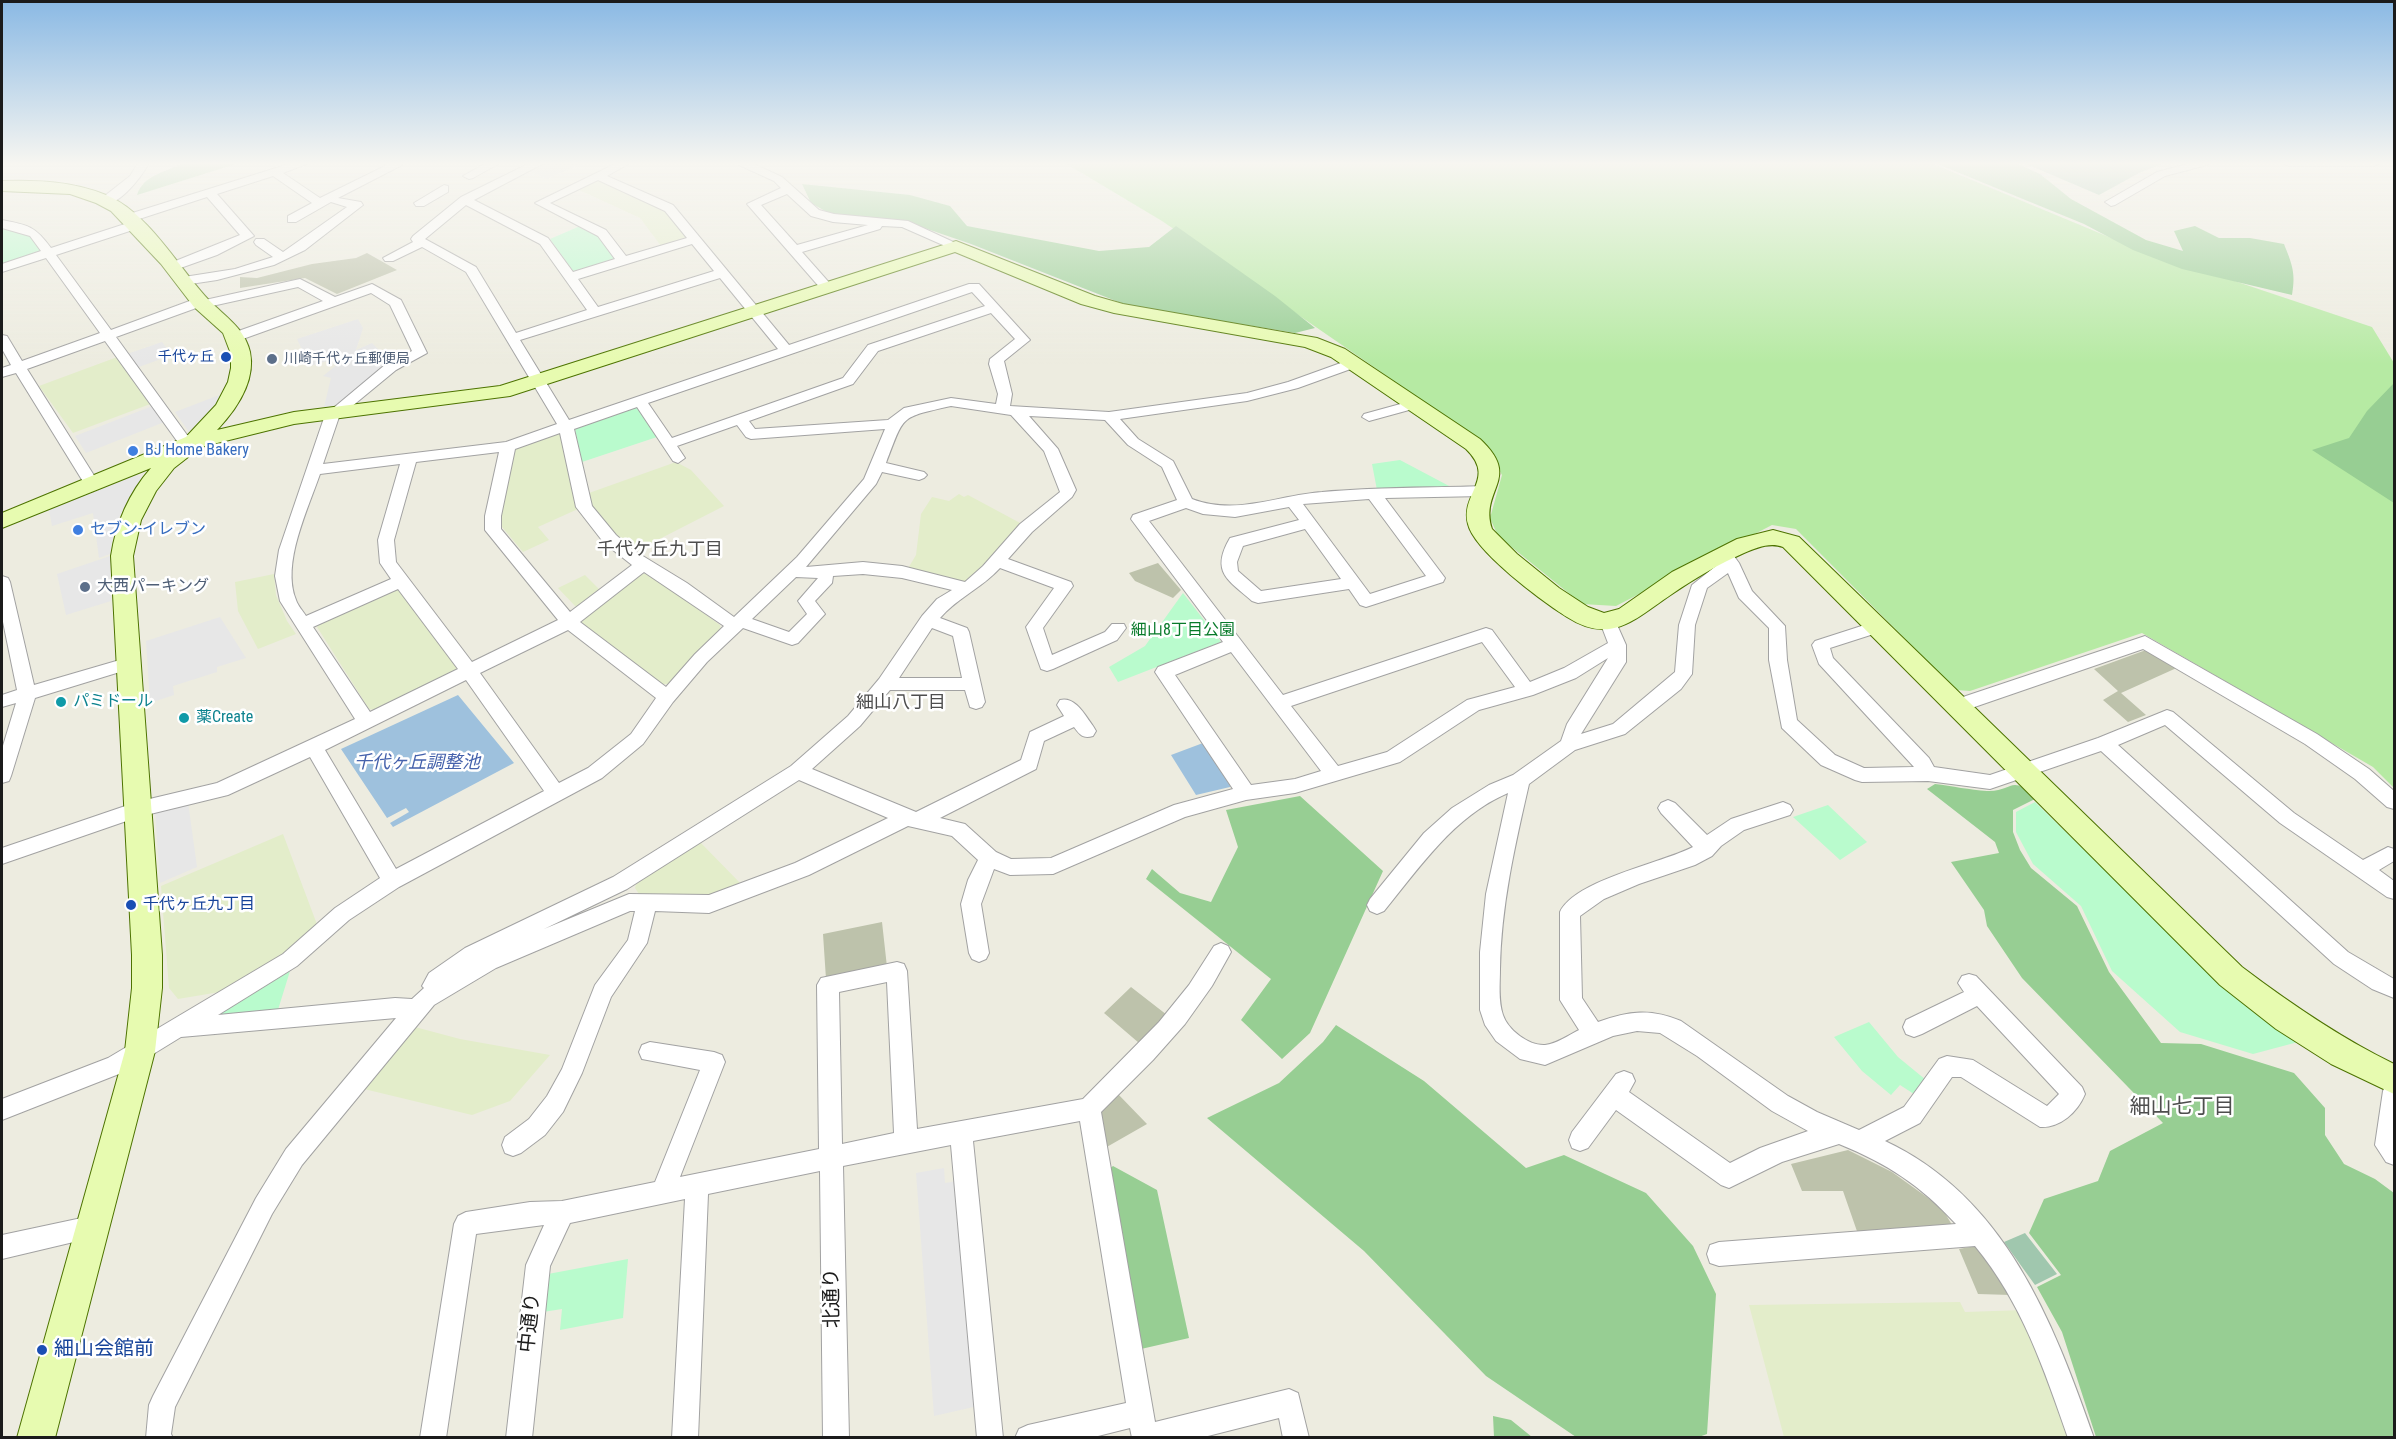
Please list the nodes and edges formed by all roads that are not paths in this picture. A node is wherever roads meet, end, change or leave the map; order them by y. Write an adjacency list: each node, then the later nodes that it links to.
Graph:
1 (29, 230): 18 (street)
2 (108, 230): 18 (street)
3 (140, 230): 22 (street)
4 (243, 230): 22 (street)
5 (322, 230): 19 (street)
6 (428, 230): 15 (street)
7 (523, 230): 25 (street)
8 (596, 230): 21 (street)
9 (688, 230): 13 (street)
10 (776, 230): 17 (street)
11 (859, 230): 17 (street)
12 (919, 230): 16 (street)
13 (695, 239): 21 (street); 24 (street)
14 (260, 242): 19 (street)
15 (421, 243): 20 (street); 35 (street)
16 (956, 246): 27 (street); 38 (street)
17 (794, 250): 27 (street)
18 (49, 253): 23 (street); 33 (street)
19 (281, 257): 26 (street)
20 (389, 258)
21 (623, 261): 25 (street)
22 (172, 267): 26 (street)
23 (2, 268)
24 (722, 273): 31 (street); 32 (street)
25 (570, 277): 32 (street)
26 (184, 281): 29 (street)
27 (827, 287): 31 (street)
28 (334, 302): 29 (street); 34 (street); 45 (street)
29 (202, 303): 33 (street); 34 (street)
30 (993, 308): 37 (street); 44 (street); 48 (street)
31 (754, 311): 37 (street); 41 (street)
32 (595, 312): 35 (street)
33 (107, 335): 39 (street); 51 (street)
34 (236, 337): 51 (street)
35 (512, 338): 41 (street)
36 (2, 339): 39 (street)
37 (786, 350): 42 (street)
38 (1354, 363): 43 (street); 46 (street)
39 (19, 367): 40 (street); 59 (street)
40 (2, 373)
41 (538, 381): 45 (street); 50 (street)
42 (640, 401): 50 (street); 52 (street)
43 (1415, 404): 47 (street); 60 (street)
44 (1010, 410): 46 (street); 49 (street); 67 (street)
45 (332, 415): 51 (street); 57 (street)
46 (1109, 416): 62 (street)
47 (1369, 417)
48 (740, 419): 49 (street); 52 (street)
49 (894, 424): 56 (street)
50 (566, 427): 53 (street); 68 (street)
51 (194, 442): 59 (street); 84 (street)
52 (669, 444): 54 (street)
53 (508, 446): 55 (street); 76 (street)
54 (678, 458)
55 (409, 459): 57 (street); 71 (street)
56 (878, 466): 58 (street); 78 (street)
57 (314, 470): 79 (street)
58 (919, 475)
59 (92, 485): 64 (street)
60 (1483, 491): 61 (street); 77 (street)
61 (1374, 494): 63 (street); 73 (street)
62 (1186, 501): 63 (street); 82 (street)
63 (1292, 501): 65 (street)
64 (2, 521)
65 (1309, 523): 73 (street); 73 (street)
66 (1727, 559): 77 (street); 80 (street); 96 (street); 100 (street)
67 (997, 561): 74 (street); 81 (street)
68 (644, 564): 76 (street); 78 (street)
69 (824, 572): 70 (street); 74 (street); 78 (street)
70 (801, 573)
71 (401, 581): 79 (street); 85 (street)
72 (2, 582): 88 (street)
73 (1353, 583)
74 (968, 588): 75 (street)
75 (928, 620): 86 (street); 86 (street)
76 (569, 622): 85 (street); 89 (street)
77 (1608, 622): 83 (street)
78 (737, 623): 89 (street)
79 (304, 624): 94 (street)
80 (1877, 627): 92 (street); 100 (street)
81 (1118, 628)
82 (1234, 644): 91 (street); 105 (street)
83 (1617, 645): 87 (street); 96 (street)
84 (130, 663): 88 (street); 108 (street)
85 (469, 670): 94 (street); 104 (street)
86 (885, 684): 99 (street)
87 (1527, 690): 91 (street); 101 (street)
88 (27, 693): 90 (street); 102 (street)
89 (668, 697): 104 (street)
90 (2, 701)
91 (1279, 703): 101 (street)
92 (1957, 706): 98 (street); 106 (street)
93 (1076, 718): 110 (street)
94 (366, 721): 97 (street)
95 (2104, 743): 98 (street); 115 (street); 122 (street)
96 (1569, 745): 103 (street)
97 (314, 747): 108 (street); 116 (street)
98 (2021, 770): 100 (street); 129 (street)
99 (798, 771): 110 (street); 123 (street)
100 (1928, 774)
101 (1335, 775): 105 (street)
102 (2, 776)
103 (1520, 780): 119 (street); 126 (street)
104 (556, 793): 116 (street)
105 (1246, 793): 114 (street)
106 (2394, 802)
107 (1668, 808): 111 (street)
108 (137, 810): 113 (street); 127 (street)
109 (1783, 810): 111 (street)
110 (912, 819): 114 (street); 118 (street)
111 (1707, 848): 126 (street)
112 (2388, 855): 115 (street)
113 (2, 856)
114 (989, 858): 121 (street)
115 (2364, 869): 117 (street)
116 (392, 881): 125 (street)
117 (2394, 891)
118 (647, 903): 123 (street); 138 (street)
119 (1377, 905)
120 (1221, 952): 132 (street)
121 (979, 953)
122 (2394, 989)
123 (421, 1004): 125 (street); 150 (street)
124 (1914, 1027): 136 (street)
125 (178, 1028): 127 (street)
126 (1593, 1034): 134 (street)
127 (140, 1051): 131 (street); 144 (street)
128 (650, 1052): 142 (street)
129 (2394, 1080)
130 (2394, 1091): 139 (street)
131 (2, 1109)
132 (1089, 1109): 133 (street); 148 (street)
133 (961, 1134): 137 (street); 155 (street)
134 (1838, 1134): 135 (street); 136 (street)
135 (1580, 1140)
136 (1862, 1141): 145 (street)
137 (906, 1142): 140 (street); 140 (street, 北通り)
138 (513, 1145)
139 (2394, 1154)
140 (830, 1159): 141 (street); 154 (street, 北通り)
141 (697, 1186): 142 (street); 153 (street)
142 (663, 1191): 143 (street)
143 (562, 1213): 151 (street); 152 (street, 中通り)
144 (91, 1228): 146 (street); 149 (street)
145 (1980, 1234): 147 (street); 158 (street)
146 (2, 1247)
147 (1719, 1254)
148 (1144, 1429): 156 (street); 157 (street)
149 (36, 1437)
150 (157, 1437)
151 (433, 1437)
152 (519, 1437)
153 (685, 1437)
154 (836, 1437)
155 (990, 1437)
156 (1028, 1437)
157 (1296, 1437)
158 (2081, 1437)

